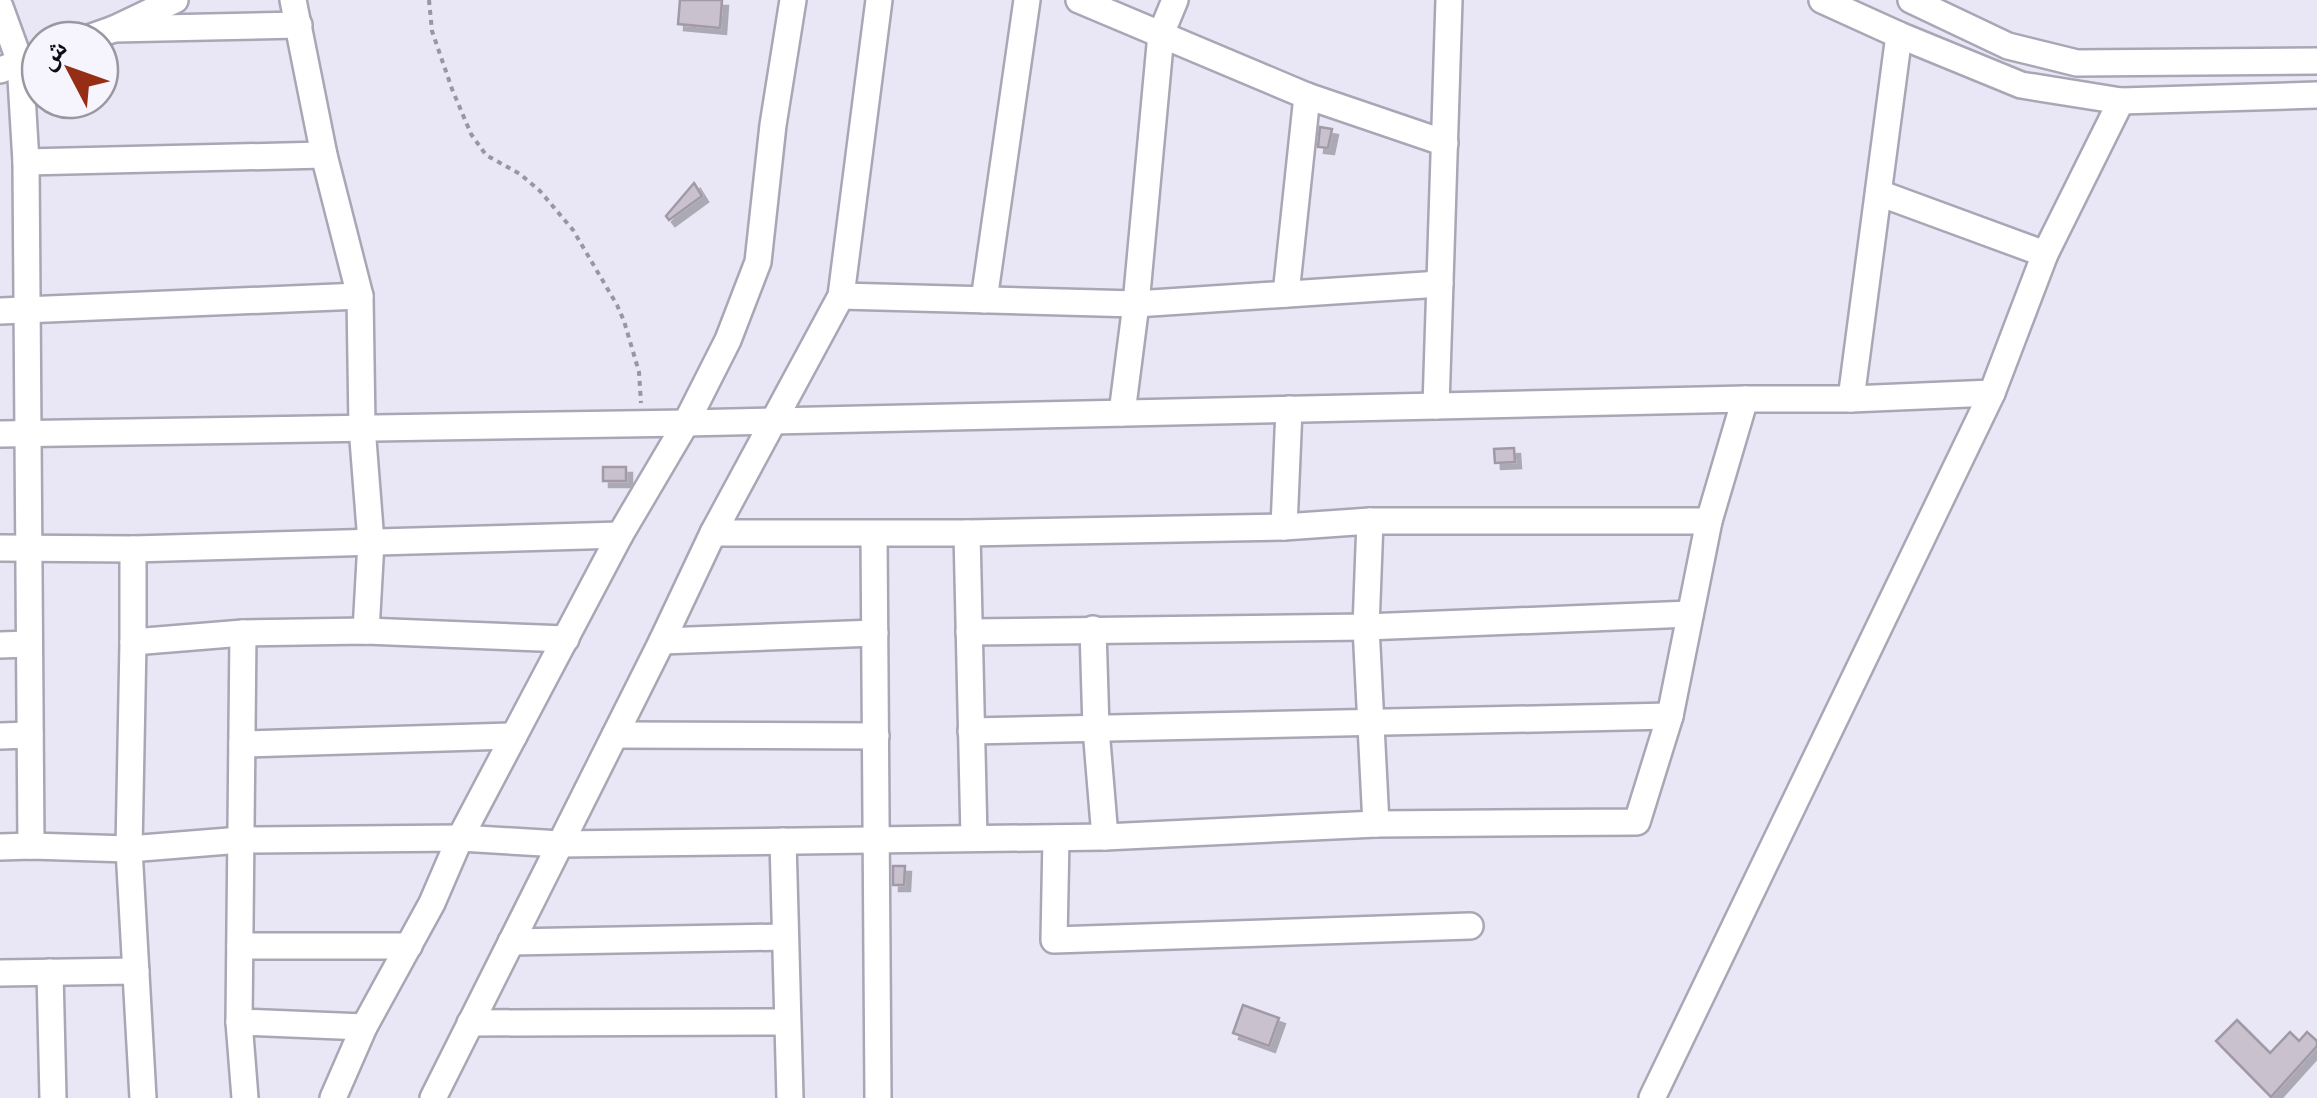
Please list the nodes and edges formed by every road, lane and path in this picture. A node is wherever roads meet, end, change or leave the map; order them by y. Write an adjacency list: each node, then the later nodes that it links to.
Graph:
1 (175, 0): 13 (street)
2 (430, 0): 44 (path)
3 (792, 0): 43 (street)
4 (879, 0): 31 (street)
5 (1027, 0): 32 (street)
6 (1079, 0): 15 (street)
7 (1175, 0): 15 (street)
8 (1450, 0): 23 (street)
9 (1822, 0): 16 (street)
10 (1912, 0): 17 (street)
11 (0, 7): 18 (street)
12 (296, 12): 14 (street); 24 (street)
13 (120, 26)
14 (120, 28)
15 (1161, 34): 20 (street); 33 (street)
16 (1899, 35): 21 (street); 26 (street)
17 (2317, 61)
18 (20, 62)
19 (2317, 94): 21 (street)
20 (1308, 96): 23 (street); 29 (street)
21 (2121, 101): 27 (street)
22 (23, 120): 25 (street)
23 (1445, 143): 28 (street)
24 (324, 156): 25 (street); 30 (street)
25 (26, 162): 34 (street)
26 (1879, 193): 27 (street); 38 (street)
27 (2045, 254): 36 (street)
28 (1440, 284): 29 (street); 39 (street)
29 (1286, 294): 33 (street)
30 (360, 296): 34 (street); 45 (street)
31 (841, 296): 32 (street); 42 (street)
32 (984, 300): 33 (street)
33 (1136, 304): 41 (street)
34 (27, 310): 35 (street); 47 (street)
35 (0, 311)
36 (1992, 393): 38 (street); 112 (street)
37 (1745, 399): 38 (street); 39 (street); 49 (street)
38 (1851, 399)
39 (1436, 406): 40 (street)
40 (1289, 409): 41 (street); 50 (street)
41 (1122, 412): 42 (street)
42 (773, 420): 43 (street); 51 (street)
43 (686, 422): 44 (street); 54 (street)
44 (642, 423): 45 (street)
45 (362, 428): 47 (street); 55 (street)
46 (0, 434): 47 (street)
47 (28, 435): 56 (street)
48 (1370, 521): 49 (street); 50 (street); 60 (street)
49 (1709, 521): 59 (street)
50 (1284, 527): 52 (street)
51 (713, 533): 53 (street); 67 (street)
52 (967, 533): 53 (street); 63 (street)
53 (874, 535): 65 (street)
54 (620, 536): 55 (street); 66 (street)
55 (370, 542): 58 (street); 62 (street)
56 (27, 547): 57 (street); 58 (street); 70 (street)
57 (0, 548)
58 (133, 548): 68 (street)
59 (1690, 614): 60 (street); 71 (street)
60 (1366, 627): 61 (street); 72 (street)
61 (1093, 629): 63 (street); 73 (street)
62 (366, 630): 64 (street); 66 (street)
63 (969, 632): 74 (street)
64 (243, 633): 68 (street); 80 (street)
65 (874, 633): 67 (street); 79 (street)
66 (566, 638): 78 (street)
67 (662, 641): 76 (street)
68 (133, 642): 92 (street)
69 (0, 644): 70 (street)
70 (29, 644): 75 (street)
71 (1670, 716): 72 (street); 81 (street)
72 (1372, 722): 73 (street); 81 (street)
73 (1096, 729): 74 (street); 82 (street)
74 (970, 731): 84 (street)
75 (30, 735): 77 (street); 90 (street)
76 (615, 735): 79 (street); 89 (street)
77 (0, 736)
78 (514, 736): 80 (street); 83 (street)
79 (876, 736): 86 (street)
80 (242, 744): 87 (street)
81 (1376, 824): 82 (street)
82 (1105, 837): 85 (street)
83 (460, 838): 87 (street); 89 (street); 97 (street)
84 (974, 838): 85 (street); 86 (street)
85 (1056, 838): 93 (street)
86 (876, 839): 88 (street); 111 (street)
87 (241, 840): 92 (street); 96 (street)
88 (783, 841): 89 (street); 94 (street)
89 (560, 844): 95 (street)
90 (31, 846): 91 (street); 92 (street)
91 (0, 847)
92 (129, 848): 98 (street)
93 (1470, 926)
94 (784, 937): 95 (street); 102 (street)
95 (512, 942): 103 (street)
96 (240, 946): 97 (street); 101 (street)
97 (409, 946): 104 (street)
98 (136, 971): 99 (street); 106 (street)
99 (50, 972): 100 (street); 105 (street)
100 (0, 973)
101 (239, 1022): 104 (street); 107 (street)
102 (787, 1022): 103 (street); 110 (street)
103 (470, 1023): 109 (street)
104 (364, 1027): 108 (street)
105 (53, 1098)
106 (143, 1098)
107 (245, 1098)
108 (332, 1098)
109 (433, 1098)
110 (790, 1098)
111 (878, 1098)
112 (1652, 1098)

